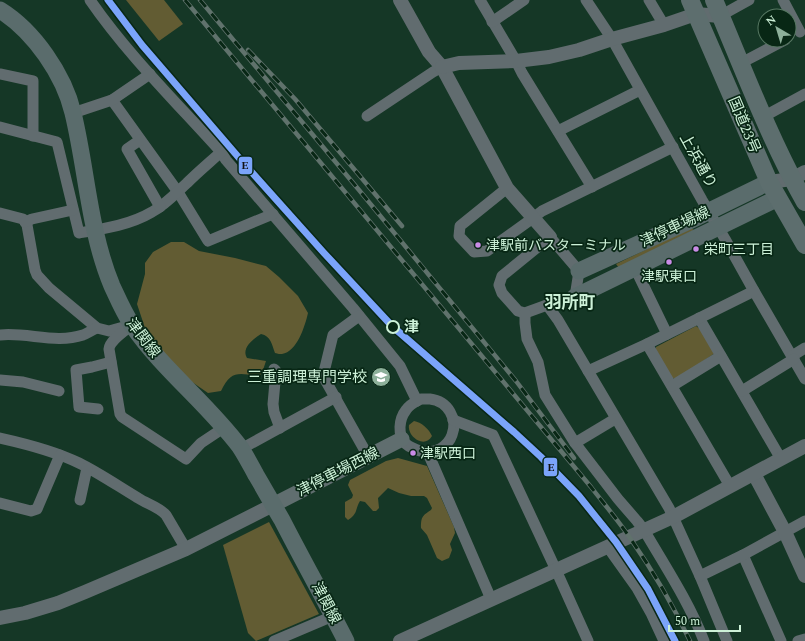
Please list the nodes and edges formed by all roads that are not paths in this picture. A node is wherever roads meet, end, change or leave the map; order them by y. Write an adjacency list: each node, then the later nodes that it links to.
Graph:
1 (4, 0): 11 (street)
2 (90, 0): 20 (street)
3 (400, 0): 18 (street)
4 (480, 0): 12 (street)
5 (524, 0): 12 (street)
6 (586, 0): 14 (street, 上浜通り)
7 (649, 0): 13 (street)
8 (749, 0): 10 (street)
9 (693, 7): 10 (street); 13 (street); 34 (highway, 国道23号)
10 (717, 8): 17 (highway, 国道23号)
11 (0, 9): 24 (main road, 津関線)
12 (492, 22): 16 (street)
13 (664, 25): 14 (street)
14 (612, 39): 16 (street); 21 (street, 上浜通り)
15 (772, 48): 17 (street)
16 (516, 62): 18 (street); 28 (street)
17 (741, 63): 26 (highway, 国道23号)
18 (442, 67): 25 (street); 36 (street)
19 (0, 74): 29 (street)
20 (150, 74): 23 (street); 32 (street)
21 (640, 90): 28 (street); 31 (street, 上浜通り)
22 (805, 94): 26 (street)
23 (112, 100): 24 (street); 30 (street)
24 (73, 113): 48 (main road, 津関線)
25 (367, 116)
26 (763, 117): 33 (highway, 国道23号)
27 (0, 127): 29 (street)
28 (558, 130): 35 (street)
29 (33, 136): 41 (street)
30 (140, 140): 37 (street); 40 (street)
31 (673, 147): 35 (street); 42 (street, 上浜通り)
32 (221, 152): 37 (street); 44 (street)
33 (798, 175): 34 (street); 38 (street); 39 (highway, 国道23号)
34 (768, 182): 38 (highway, 国道23号); 42 (main road, 津停車場線)
35 (592, 187): 45 (street)
36 (507, 188): 45 (street); 45 (street)
37 (178, 192): 40 (street); 44 (street)
38 (778, 198): 47 (main road, 津停車場線); 50 (highway, 国道23号)
39 (805, 202)
40 (160, 207): 48 (street)
41 (73, 210): 46 (street); 48 (street)
42 (709, 211): 47 (street, 上浜通り); 52 (main road, 津停車場線)
43 (0, 213): 46 (street)
44 (273, 214): 57 (street)
45 (533, 218): 49 (street)
46 (25, 222): 60 (street)
47 (718, 227): 51 (main road, 津停車場線); 53 (street, 上浜通り)
48 (94, 230): 59 (main road, 津関線)
49 (550, 237): 52 (street); 56 (street)
50 (805, 245)
51 (635, 268): 54 (main road, 津停車場線); 61 (street)
52 (579, 271): 54 (street)
53 (754, 291): 58 (street); 66 (street, 上浜通り)
54 (575, 296): 55 (street)
55 (547, 305): 56 (street); 69 (street)
56 (525, 314): 84 (street)
57 (359, 316): 75 (street); 76 (street)
58 (699, 318): 61 (street); 65 (street)
59 (132, 325): 60 (street); 67 (street); 80 (main road, 津関線)
60 (97, 328): 62 (street)
61 (667, 334): 63 (street)
62 (0, 335)
63 (647, 344): 69 (street); 72 (street)
64 (805, 348): 66 (street)
65 (721, 356): 72 (street); 74 (street)
66 (793, 357): 70 (street, 上浜通り); 74 (street)
67 (111, 362): 77 (street); 80 (street)
68 (274, 369): 81 (street)
69 (588, 371): 78 (street)
70 (805, 379)
71 (0, 380): 73 (street)
72 (672, 386): 93 (street)
73 (59, 391)
74 (742, 391): 90 (street)
75 (336, 398): 81 (street); 89 (street)
76 (417, 401): 79 (street); 83 (street)
77 (98, 409)
78 (615, 419): 84 (street); 97 (street)
79 (454, 420): 87 (street); 104 (street)
80 (224, 427): 86 (main road, 津関線)
81 (280, 428): 86 (street)
82 (0, 438): 88 (street)
83 (402, 439): 87 (street); 89 (main road, 津停車場西線)
84 (575, 443): 99 (street)
85 (805, 446): 90 (street)
86 (241, 449): 96 (main road, 津関線)
87 (428, 453): 107 (street)
88 (60, 455): 91 (street); 95 (street)
89 (368, 456): 96 (main road, 津停車場西線)
90 (781, 459): 92 (street)
91 (87, 468): 94 (street); 102 (street)
92 (754, 474): 93 (street); 100 (street)
93 (730, 486): 97 (street)
94 (80, 500)
95 (0, 503)
96 (273, 505): 102 (street); 108 (main road, 津関線)
97 (673, 517): 99 (street); 105 (street)
98 (805, 521): 100 (street)
99 (644, 530): 101 (street); 116 (street)
100 (785, 532): 103 (street); 106 (street)
101 (607, 546): 104 (street); 115 (street)
102 (186, 549): 109 (street)
103 (743, 555): 105 (street); 118 (street)
104 (556, 570): 107 (street); 114 (street)
105 (700, 576): 117 (street)
106 (805, 576)
107 (491, 599): 113 (street)
108 (333, 616): 111 (street); 112 (main road, 津関線)
109 (0, 618)
110 (805, 639): 119 (street)
111 (274, 641)
112 (346, 641)
113 (400, 641)
114 (588, 641)
115 (664, 641)
116 (704, 641)
117 (727, 641)
118 (781, 641)
119 (798, 641)

